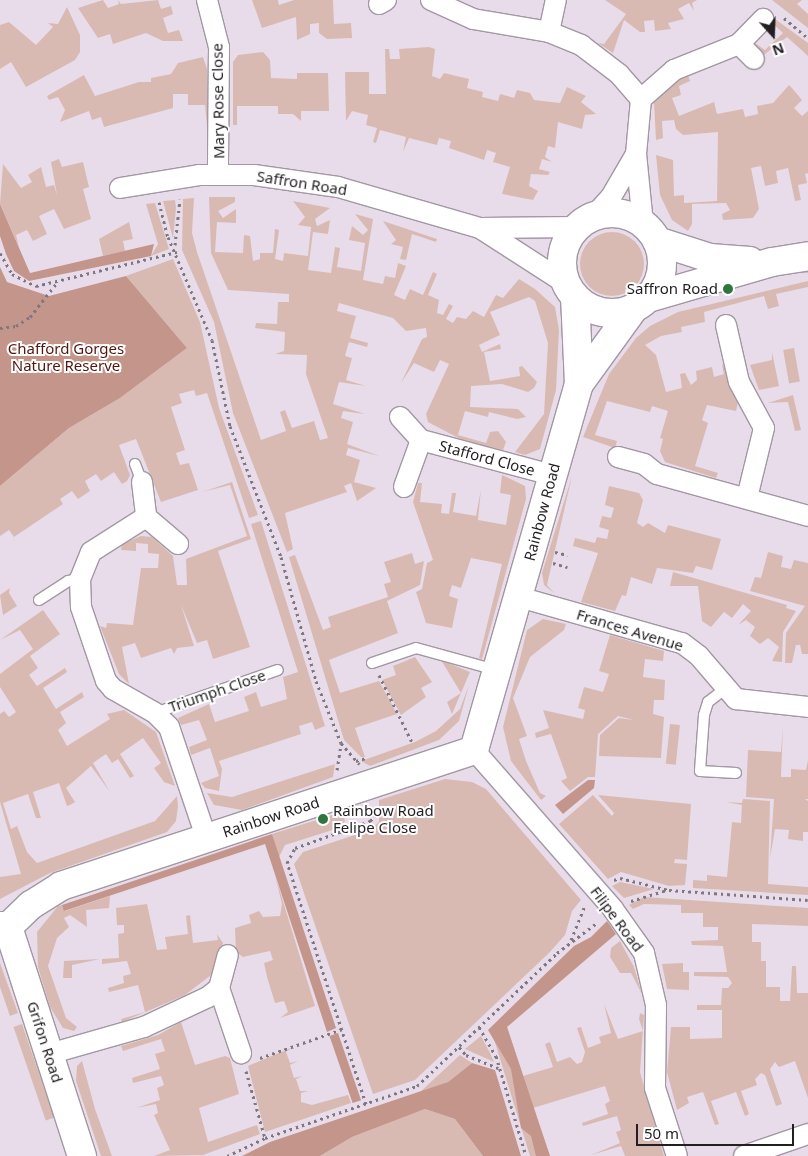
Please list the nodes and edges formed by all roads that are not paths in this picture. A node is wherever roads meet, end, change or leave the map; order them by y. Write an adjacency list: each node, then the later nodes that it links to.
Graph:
1 (206, 0): 10 (street, Mary Rose Close)
2 (431, 0): 5 (street)
3 (556, 0): 5 (street)
4 (764, 19): 6 (street)
5 (549, 32): 8 (street)
6 (739, 44): 7 (street); 8 (street)
7 (754, 59)
8 (641, 99): 9 (street)
9 (636, 154): 12 (street); 14 (street)
10 (218, 174): 11 (street, Saffron Road); 13 (street, Saffron Road)
11 (120, 188)
12 (585, 222): 13 (street, Saffron Road); 14 (street, Saffron Road); 17 (street)
13 (480, 228): 17 (street, Saffron Road)
14 (650, 232): 16 (street, Saffron Road); 18 (street)
15 (808, 256): 16 (street, Saffron Road)
16 (772, 262): 18 (street, Saffron Road)
17 (571, 291): 18 (street, Saffron Road); 20 (street, Rainbow Road)
18 (641, 303): 20 (street, Rainbow Road)
19 (726, 325): 27 (street)
20 (579, 384): 25 (street, Rainbow Road)
21 (400, 417): 22 (street, Stafford Close)
22 (421, 440): 25 (street, Stafford Close); 26 (street, Stafford Close)
23 (618, 456): 27 (street)
24 (139, 473): 29 (street)
25 (552, 475): 32 (street, Rainbow Road)
26 (404, 487)
27 (747, 498): 28 (street)
28 (808, 516)
29 (146, 517): 30 (street); 31 (street, Triumph Close)
30 (178, 544)
31 (80, 579): 33 (lane); 39 (street, Triumph Close)
32 (519, 597): 36 (street, Rainbow Road); 37 (street, Frances Avenue)
33 (39, 600)
34 (372, 663): 36 (lane)
35 (278, 670): 39 (lane, Triumph Close)
36 (497, 670): 40 (street, Rainbow Road)
37 (725, 689): 38 (street, Frances Avenue); 41 (lane)
38 (808, 708)
39 (155, 713): 42 (street, Triumph Close)
40 (474, 750): 42 (street, Rainbow Road); 50 (street, Filipe Road)
41 (736, 773)
42 (206, 837): 43 (street, Rainbow Road)
43 (4, 927): 46 (street, Grifon Road)
44 (228, 955): 45 (street)
45 (219, 988): 46 (street); 47 (street)
46 (49, 1054): 49 (street, Grifon Road)
47 (242, 1058)
48 (808, 1134): 51 (street)
49 (82, 1156)
50 (678, 1156)
51 (744, 1156)

